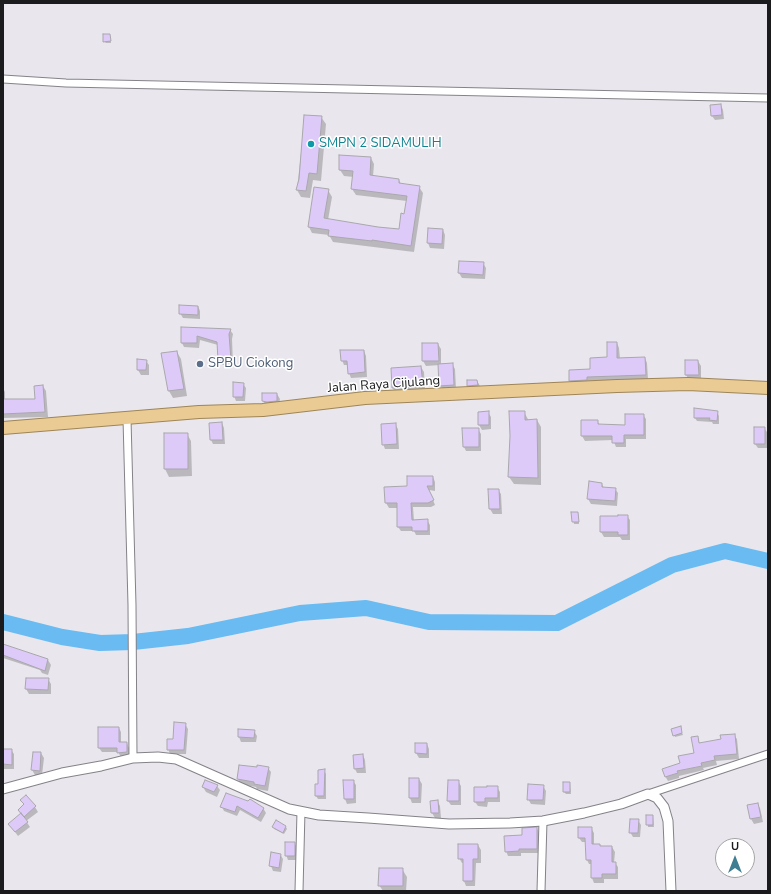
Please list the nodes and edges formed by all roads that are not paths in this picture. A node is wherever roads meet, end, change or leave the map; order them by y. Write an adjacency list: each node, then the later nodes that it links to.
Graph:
1 (3, 79): 2 (street)
2 (768, 98)
3 (768, 388): 4 (highway, Jalan Raya Cijulang)
4 (127, 419): 5 (highway, Jalan Raya Cijulang); 7 (street)
5 (3, 428)
6 (768, 754): 9 (street)
7 (133, 758): 8 (street); 10 (street)
8 (3, 789)
9 (648, 794): 11 (street); 14 (street)
10 (301, 811): 11 (street); 12 (street)
11 (543, 821): 13 (street)
12 (299, 891)
13 (541, 891)
14 (671, 891)

